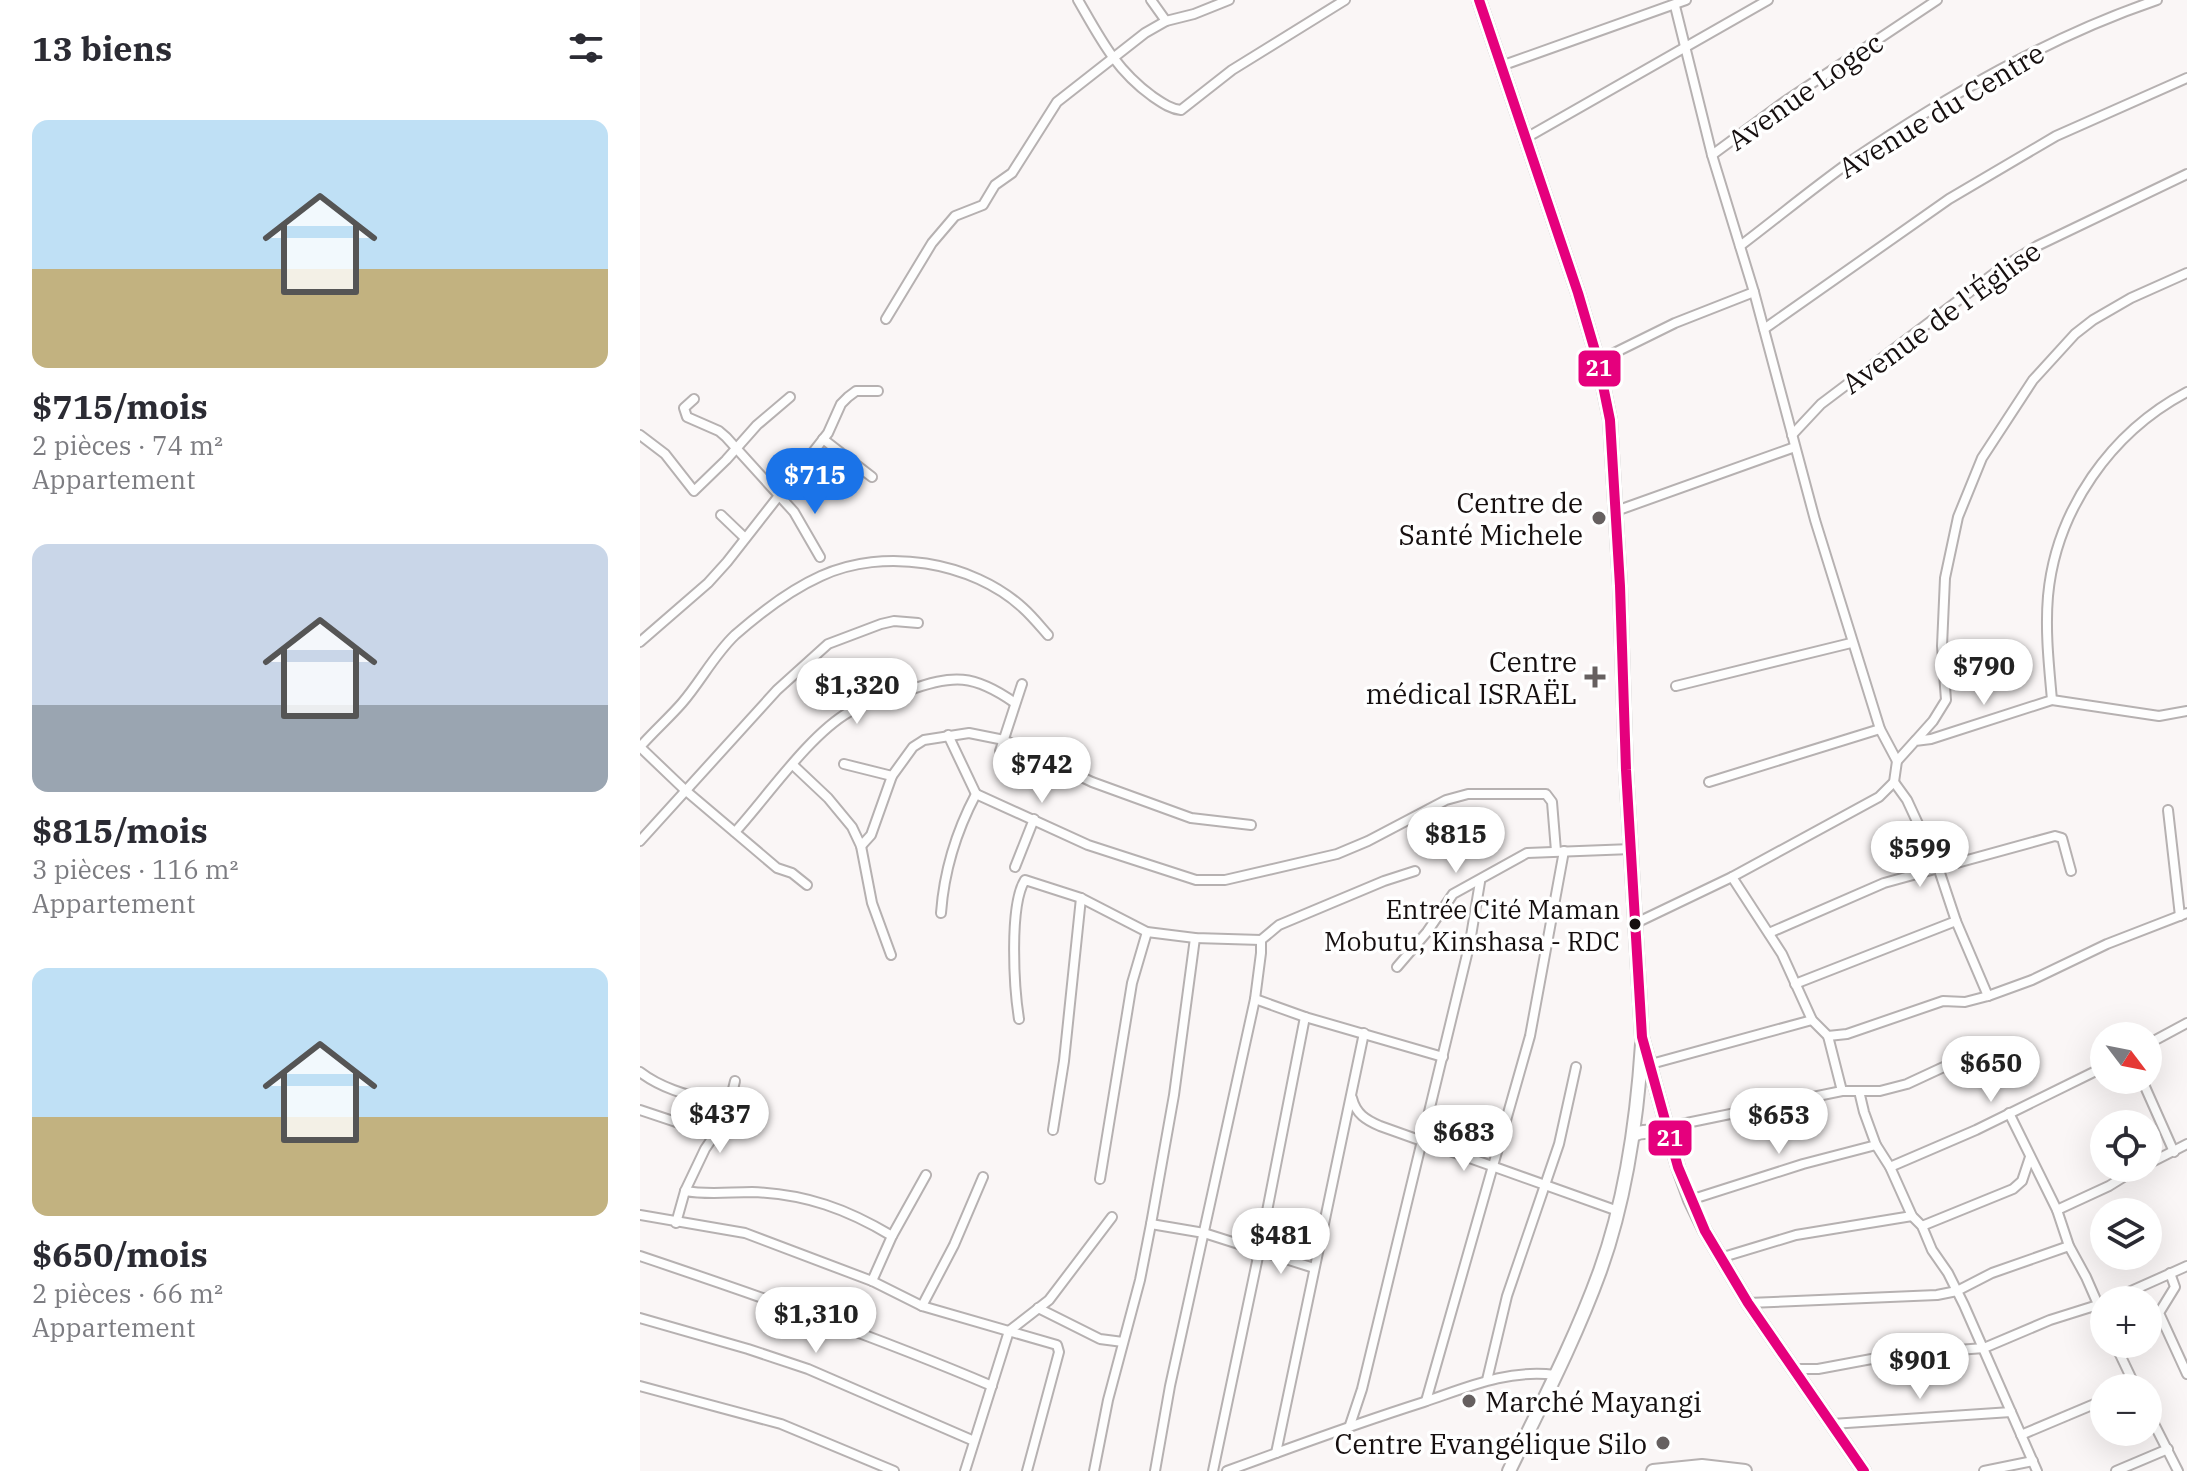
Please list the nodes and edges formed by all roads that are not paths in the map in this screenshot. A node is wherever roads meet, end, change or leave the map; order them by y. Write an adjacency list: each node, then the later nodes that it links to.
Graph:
1 (1078, 0): 13 (street)
2 (1151, 0): 11 (street)
3 (1229, 0): 11 (street)
4 (1345, 0): 13 (street)
5 (1479, 0): 14 (highway)
6 (1686, 0): 10 (street)
7 (1768, 0): 12 (street)
8 (1937, 0): 17 (street, Avenue Logec)
9 (2157, 0): 19 (street, Avenue du Centre)
10 (1675, 6): 12 (street); 14 (street)
11 (1166, 21): 13 (street)
12 (1684, 46): 16 (street); 17 (street)
13 (1111, 58): 22 (street)
14 (1501, 66): 16 (highway)
15 (2187, 78): 23 (street)
16 (1526, 138): 24 (highway)
17 (1712, 155): 19 (street)
18 (2187, 174): 30 (street, Avenue de l'Église)
19 (1740, 246): 21 (street)
20 (2187, 273): 52 (street)
21 (1754, 292): 23 (street); 24 (street)
22 (886, 319)
23 (1764, 329): 30 (street)
24 (1598, 361): 36 (highway)
25 (878, 391): 31 (street)
26 (2187, 392): 46 (street)
27 (790, 397): 33 (street)
28 (694, 399): 33 (street)
29 (640, 435): 33 (street)
30 (1792, 435): 32 (street)
31 (823, 439): 34 (street); 35 (street)
32 (1795, 447): 36 (street); 43 (street)
33 (736, 449): 35 (street)
34 (872, 477)
35 (780, 495): 38 (street); 39 (street)
36 (1616, 511): 68 (highway)
37 (721, 515): 38 (street)
38 (745, 538): 42 (street)
39 (820, 557)
40 (918, 623): 60 (street)
41 (1048, 635): 60 (street)
42 (641, 638)
43 (1851, 643): 45 (street); 49 (street)
44 (1022, 684): 47 (street)
45 (1676, 686)
46 (2052, 700): 48 (street); 52 (street)
47 (1015, 703): 51 (street); 56 (street)
48 (2187, 711)
49 (1880, 729): 54 (street); 58 (street)
50 (948, 735): 51 (street); 57 (street); 61 (street)
51 (1004, 740): 53 (street); 64 (street)
52 (1915, 741): 54 (street)
53 (1000, 751)
54 (1897, 761): 59 (street)
55 (844, 764): 57 (street)
56 (793, 765): 65 (street); 67 (street)
57 (892, 776): 67 (street)
58 (1709, 782)
59 (1894, 782): 71 (street); 74 (street)
60 (685, 790): 65 (street); 66 (street)
61 (976, 794): 63 (street); 78 (street)
62 (2168, 810): 79 (street)
63 (1034, 819): 69 (street); 70 (street)
64 (1251, 825)
65 (735, 832): 76 (street)
66 (640, 841)
67 (861, 846): 86 (street)
68 (1632, 849): 69 (street); 81 (highway)
69 (1560, 851): 75 (street); 123 (street)
70 (1015, 867)
71 (1938, 867): 73 (street); 80 (street); 83 (street)
72 (1415, 871): 85 (street)
73 (2071, 871)
74 (1732, 877): 81 (street); 83 (street)
75 (1480, 882): 87 (street); 99 (street)
76 (807, 885)
77 (1081, 898): 82 (street); 92 (street); 113 (street)
78 (941, 913)
79 (2183, 915): 89 (street)
80 (1956, 921): 88 (street); 89 (street)
81 (1636, 923): 98 (highway)
82 (1147, 932): 84 (street); 127 (street)
83 (1769, 933): 88 (street)
84 (1195, 938): 85 (street); 138 (street)
85 (1261, 940): 90 (street)
86 (891, 955)
87 (1397, 967)
88 (1795, 984): 93 (street)
89 (1988, 996): 96 (street)
90 (1255, 999): 91 (street); 140 (street)
91 (1305, 1017): 95 (street); 143 (street)
92 (1019, 1019)
93 (1812, 1020): 96 (street); 101 (street)
94 (2187, 1023): 97 (street)
95 (1364, 1033): 99 (street); 108 (street)
96 (1828, 1036): 106 (street)
97 (2162, 1036)
98 (1642, 1037): 101 (highway); 116 (highway)
99 (1443, 1057): 117 (street)
100 (1963, 1058): 107 (street)
101 (1651, 1064): 114 (highway)
102 (1576, 1067): 129 (street)
103 (640, 1072): 110 (street)
104 (2090, 1074): 112 (street)
105 (735, 1081): 110 (street)
106 (1842, 1091): 107 (street); 114 (street)
107 (1859, 1091): 119 (street)
108 (1351, 1093): 117 (street); 147 (street)
109 (2148, 1094): 120 (street)
110 (729, 1106): 115 (street)
111 (640, 1110): 115 (street)
112 (2009, 1113): 121 (street); 124 (street)
113 (1053, 1130)
114 (1668, 1133): 116 (highway); 131 (highway)
115 (715, 1135): 130 (street)
116 (1633, 1135): 133 (highway)
117 (1421, 1141): 123 (street); 171 (street)
118 (2187, 1144): 120 (street)
119 (1876, 1145): 124 (street); 131 (street)
120 (2174, 1152): 122 (street)
121 (2030, 1156): 132 (street); 139 (street)
122 (2162, 1158)
123 (1493, 1167): 129 (street); 167 (street)
124 (1890, 1167): 135 (street)
125 (926, 1175): 141 (street)
126 (983, 1177): 154 (street)
127 (1100, 1179)
128 (2115, 1182): 132 (street)
129 (1546, 1186): 133 (street); 164 (street)
130 (685, 1191): 137 (street); 141 (street)
131 (1690, 1200): 145 (highway)
132 (2057, 1210): 142 (street)
133 (1618, 1211): 163 (highway)
134 (640, 1215): 137 (street)
135 (1912, 1216): 139 (street); 145 (street)
136 (1112, 1217): 156 (street)
137 (676, 1223): 149 (street)
138 (1151, 1224): 140 (street); 159 (street)
139 (1922, 1226): 152 (street)
140 (1204, 1233): 143 (street); 182 (street)
141 (892, 1236): 149 (street)
142 (2069, 1246): 150 (street); 152 (street)
143 (1259, 1252): 147 (street); 183 (street)
144 (640, 1256): 166 (street)
145 (1720, 1258): 153 (highway)
146 (2187, 1266): 148 (street)
147 (1314, 1268): 176 (street)
148 (2170, 1273): 151 (street); 162 (street)
149 (872, 1281): 154 (street)
150 (2091, 1286)
151 (2142, 1286)
152 (1957, 1291): 153 (street); 160 (street)
153 (1748, 1303): 161 (highway)
154 (922, 1306): 158 (street)
155 (2090, 1307): 160 (street)
156 (1038, 1308): 158 (street); 159 (street)
157 (640, 1318): 174 (street)
158 (1009, 1331): 166 (street); 180 (street)
159 (1123, 1342): 181 (street)
160 (1984, 1348): 161 (street); 169 (street)
161 (1792, 1369): 170 (highway)
162 (2187, 1374)
163 (1555, 1375): 164 (street); 185 (highway)
164 (1487, 1380): 167 (street)
165 (640, 1386): 178 (street)
166 (992, 1386): 174 (street)
167 (1426, 1401): 171 (street)
168 (2090, 1406): 172 (street)
169 (2011, 1412): 170 (street); 172 (street)
170 (1832, 1424): 188 (highway)
171 (1350, 1425): 176 (street)
172 (2021, 1435): 177 (street)
173 (2162, 1438): 175 (street)
174 (974, 1441): 179 (street)
175 (2168, 1449): 191 (street); 192 (street)
176 (1276, 1453): 184 (street)
177 (2033, 1461): 189 (street); 190 (street)
178 (894, 1471)
179 (965, 1471)
180 (1027, 1471)
181 (1094, 1471)
182 (1155, 1471)
183 (1213, 1471)
184 (1227, 1471)
185 (1509, 1471)
186 (1653, 1471): 187 (highway)
187 (1745, 1471)
188 (1864, 1471)
189 (1984, 1471)
190 (2037, 1471)
191 (2116, 1471)
192 (2178, 1471)

